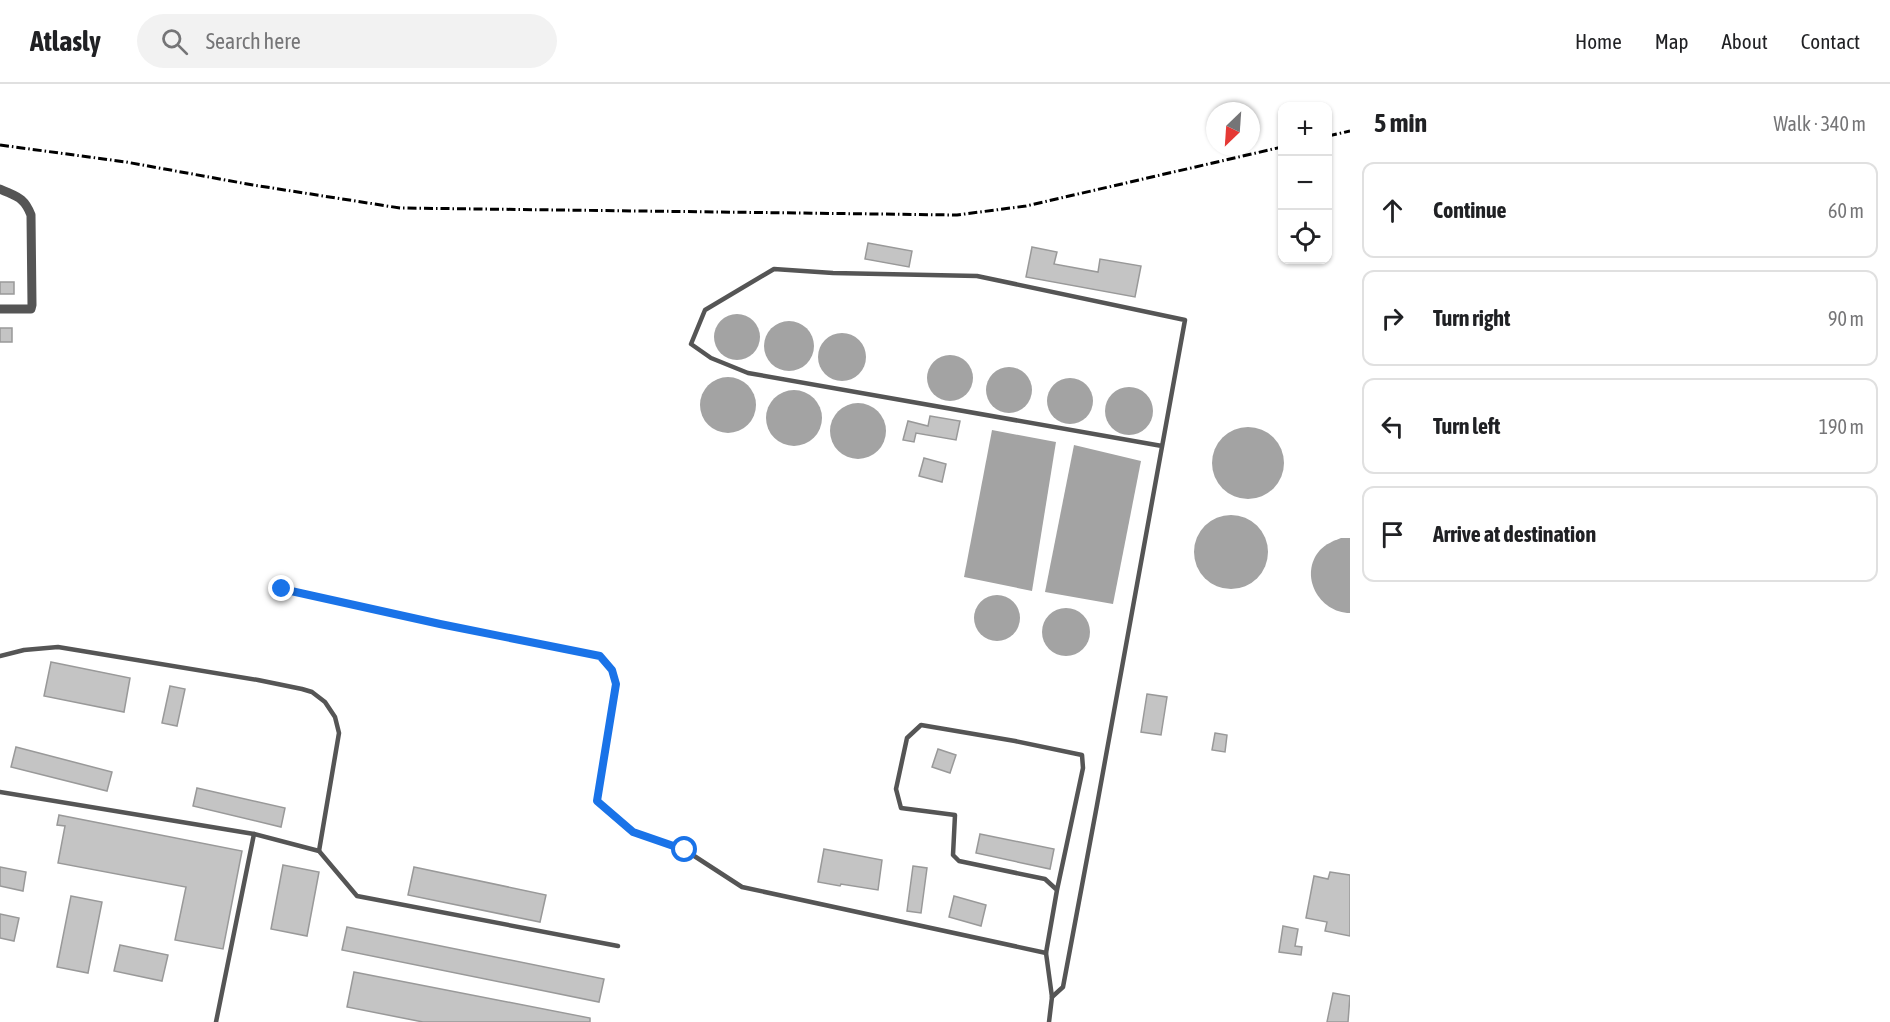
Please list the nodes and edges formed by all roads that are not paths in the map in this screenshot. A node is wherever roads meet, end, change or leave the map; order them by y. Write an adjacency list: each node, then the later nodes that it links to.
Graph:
1 (0, 189): 2 (street)
2 (0, 309)
3 (1162, 446): 3 (lane); 12 (lane)
4 (282, 589): 11 (lane)
5 (0, 656): 8 (lane)
6 (0, 792): 7 (lane)
7 (254, 834): 8 (lane); 13 (lane)
8 (319, 851): 10 (lane)
9 (1057, 890): 9 (lane); 11 (lane)
10 (618, 946)
11 (1046, 953): 12 (lane)
12 (1052, 997): 14 (lane)
13 (216, 1022)
14 (1049, 1022)

